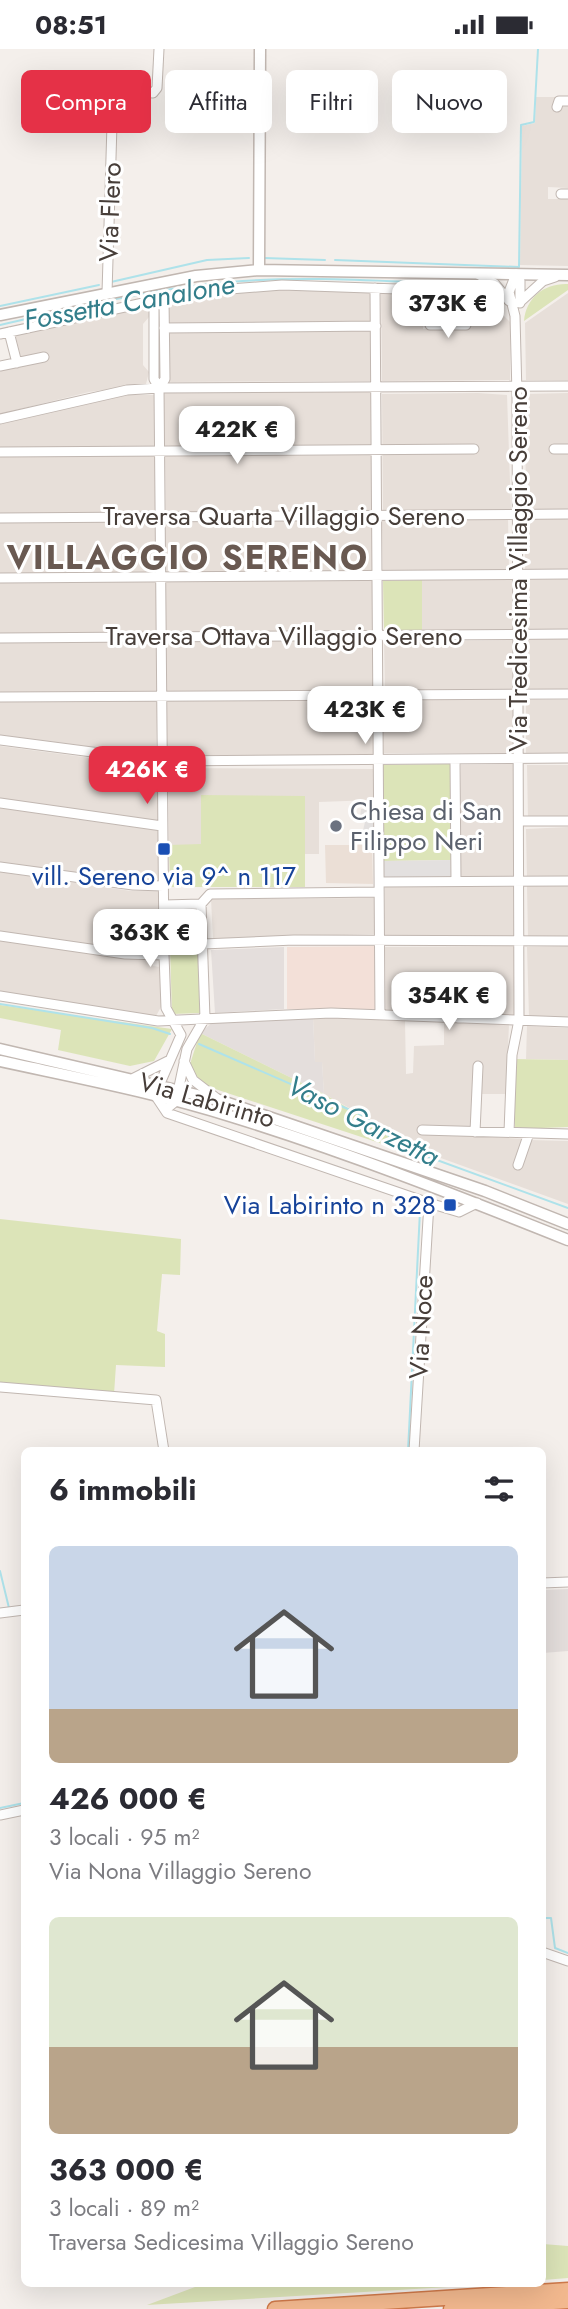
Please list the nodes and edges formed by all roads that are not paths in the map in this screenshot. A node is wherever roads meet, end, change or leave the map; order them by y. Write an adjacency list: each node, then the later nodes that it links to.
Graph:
1 (159, 49): 11 (street, Via Flero)
2 (260, 49): 5 (street)
3 (568, 101): 4 (street)
4 (557, 107)
5 (259, 270): 6 (street, Via Flero); 11 (street, Via Flero)
6 (477, 273): 7 (street, Via Flero); 13 (street)
7 (516, 274): 8 (street, Via Flero); 13 (street, Via Tredicesima Villaggio Sereno)
8 (564, 275): 13 (street)
9 (375, 288): 10 (street); 12 (street); 17 (street)
10 (440, 290): 16 (street); 16 (street)
11 (107, 293): 14 (street, Via Flero)
12 (159, 300): 18 (street); 19 (street); 26 (street)
13 (515, 302): 23 (street, Via Tredicesima Villaggio Sereno)
14 (0, 315)
15 (430, 325): 16 (street)
16 (441, 325)
17 (376, 326): 18 (street); 24 (street)
18 (164, 328): 26 (street)
19 (5, 333): 21 (street)
20 (44, 357): 21 (street)
21 (17, 363): 22 (street)
22 (0, 366)
23 (516, 385): 24 (street); 25 (street); 35 (street, Via Tredicesima Villaggio Sereno)
24 (376, 386): 26 (street); 31 (street)
25 (568, 386)
26 (159, 387): 27 (street); 32 (street)
27 (0, 419)
28 (474, 449): 31 (street)
29 (554, 449): 30 (street)
30 (568, 449)
31 (377, 450): 32 (street); 36 (street)
32 (159, 451): 33 (street); 38 (street)
33 (0, 452)
34 (568, 514): 35 (street, Traversa Quarta Villaggio Sereno)
35 (517, 515): 36 (street, Traversa Quarta Villaggio Sereno); 41 (street, Via Tredicesima Villaggio Sereno)
36 (377, 516): 38 (street, Traversa Quarta Villaggio Sereno); 40 (street)
37 (0, 517): 38 (street, Traversa Quarta Villaggio Sereno)
38 (160, 517): 42 (street)
39 (568, 574): 41 (street)
40 (377, 575): 41 (street); 42 (street); 46 (street)
41 (518, 575): 44 (street, Via Tredicesima Villaggio Sereno)
42 (160, 577): 43 (street); 47 (street)
43 (0, 578)
44 (518, 634): 45 (street, Traversa Ottava Villaggio Sereno); 46 (street, Traversa Ottava Villaggio Sereno); 49 (street, Via Tredicesima Villaggio Sereno)
45 (568, 634)
46 (378, 635): 47 (street, Traversa Ottava Villaggio Sereno); 51 (street)
47 (160, 637): 48 (street, Traversa Ottava Villaggio Sereno); 53 (street)
48 (0, 638)
49 (519, 694): 50 (street); 51 (street); 55 (street, Via Tredicesima Villaggio Sereno)
50 (568, 694)
51 (379, 695): 53 (street); 59 (street)
52 (0, 697): 53 (street)
53 (161, 697): 58 (street)
54 (0, 740): 58 (street)
55 (519, 758): 56 (street); 57 (street); 61 (street, Via Tredicesima Villaggio Sereno)
56 (568, 758)
57 (455, 759): 59 (street); 65 (street)
58 (161, 761): 59 (street); 63 (street)
59 (379, 761): 69 (street)
60 (0, 803): 63 (street)
61 (519, 821): 62 (street); 66 (street, Via Tredicesima Villaggio Sereno)
62 (568, 821)
63 (162, 827): 68 (street)
64 (0, 867): 68 (street)
65 (456, 881): 66 (street); 69 (street)
66 (519, 881): 67 (street); 75 (street, Via Tredicesima Villaggio Sereno)
67 (568, 881)
68 (163, 886): 71 (street)
69 (380, 887): 70 (street); 74 (street)
70 (201, 904): 71 (street); 76 (street)
71 (164, 905): 77 (street)
72 (0, 936): 77 (street)
73 (568, 940): 75 (street)
74 (380, 941): 75 (street); 76 (street); 81 (street)
75 (520, 941): 85 (street, Via Tredicesima Villaggio Sereno)
76 (203, 944): 83 (street)
77 (164, 955): 86 (street)
78 (458, 978): 84 (street)
79 (410, 986): 82 (street)
80 (0, 996): 86 (street)
81 (380, 1015): 82 (street); 83 (street)
82 (409, 1016): 84 (street)
83 (205, 1018): 86 (street); 91 (street)
84 (458, 1018): 85 (street)
85 (519, 1020): 87 (street); 102 (street, Via Tredicesima Villaggio Sereno)
86 (173, 1021): 90 (street)
87 (568, 1022)
88 (0, 1049): 93 (street, Via Labirinto)
89 (0, 1061): 96 (street, Via Labirinto)
90 (168, 1061): 93 (street); 94 (street)
91 (184, 1061): 95 (street); 97 (street)
92 (478, 1066): 101 (street)
93 (134, 1078): 94 (street, Via Labirinto)
94 (159, 1083): 95 (street, Via Labirinto); 96 (street)
95 (178, 1089): 97 (street, Via Labirinto); 98 (street)
96 (155, 1095): 98 (street, Via Labirinto); 99 (street)
97 (219, 1100): 108 (street, Via Labirinto)
98 (176, 1101): 99 (street); 107 (street, Via Labirinto)
99 (165, 1110): 106 (street, Via Labirinto)
100 (422, 1130): 101 (street)
101 (475, 1132): 102 (street)
102 (509, 1132): 103 (street)
103 (529, 1133): 104 (street); 105 (street)
104 (568, 1134)
105 (518, 1165)
106 (429, 1203): 107 (street, Via Labirinto); 112 (street, Via Noce)
107 (477, 1203): 109 (street, Via Labirinto)
108 (568, 1224)
109 (568, 1240)
110 (0, 1387): 111 (street)
111 (164, 1447)
112 (414, 1447)
113 (568, 1582): 114 (street)
114 (546, 1583)
115 (21, 1610): 116 (street)
116 (0, 1613)
117 (21, 1810): 118 (street)
118 (0, 1815)
119 (546, 1953): 120 (street)
120 (568, 1961)
121 (568, 2290): 124 (highway)
122 (568, 2301): 125 (highway)
123 (568, 2308): 126 (highway)
124 (275, 2309)
125 (451, 2309)
126 (557, 2309)

